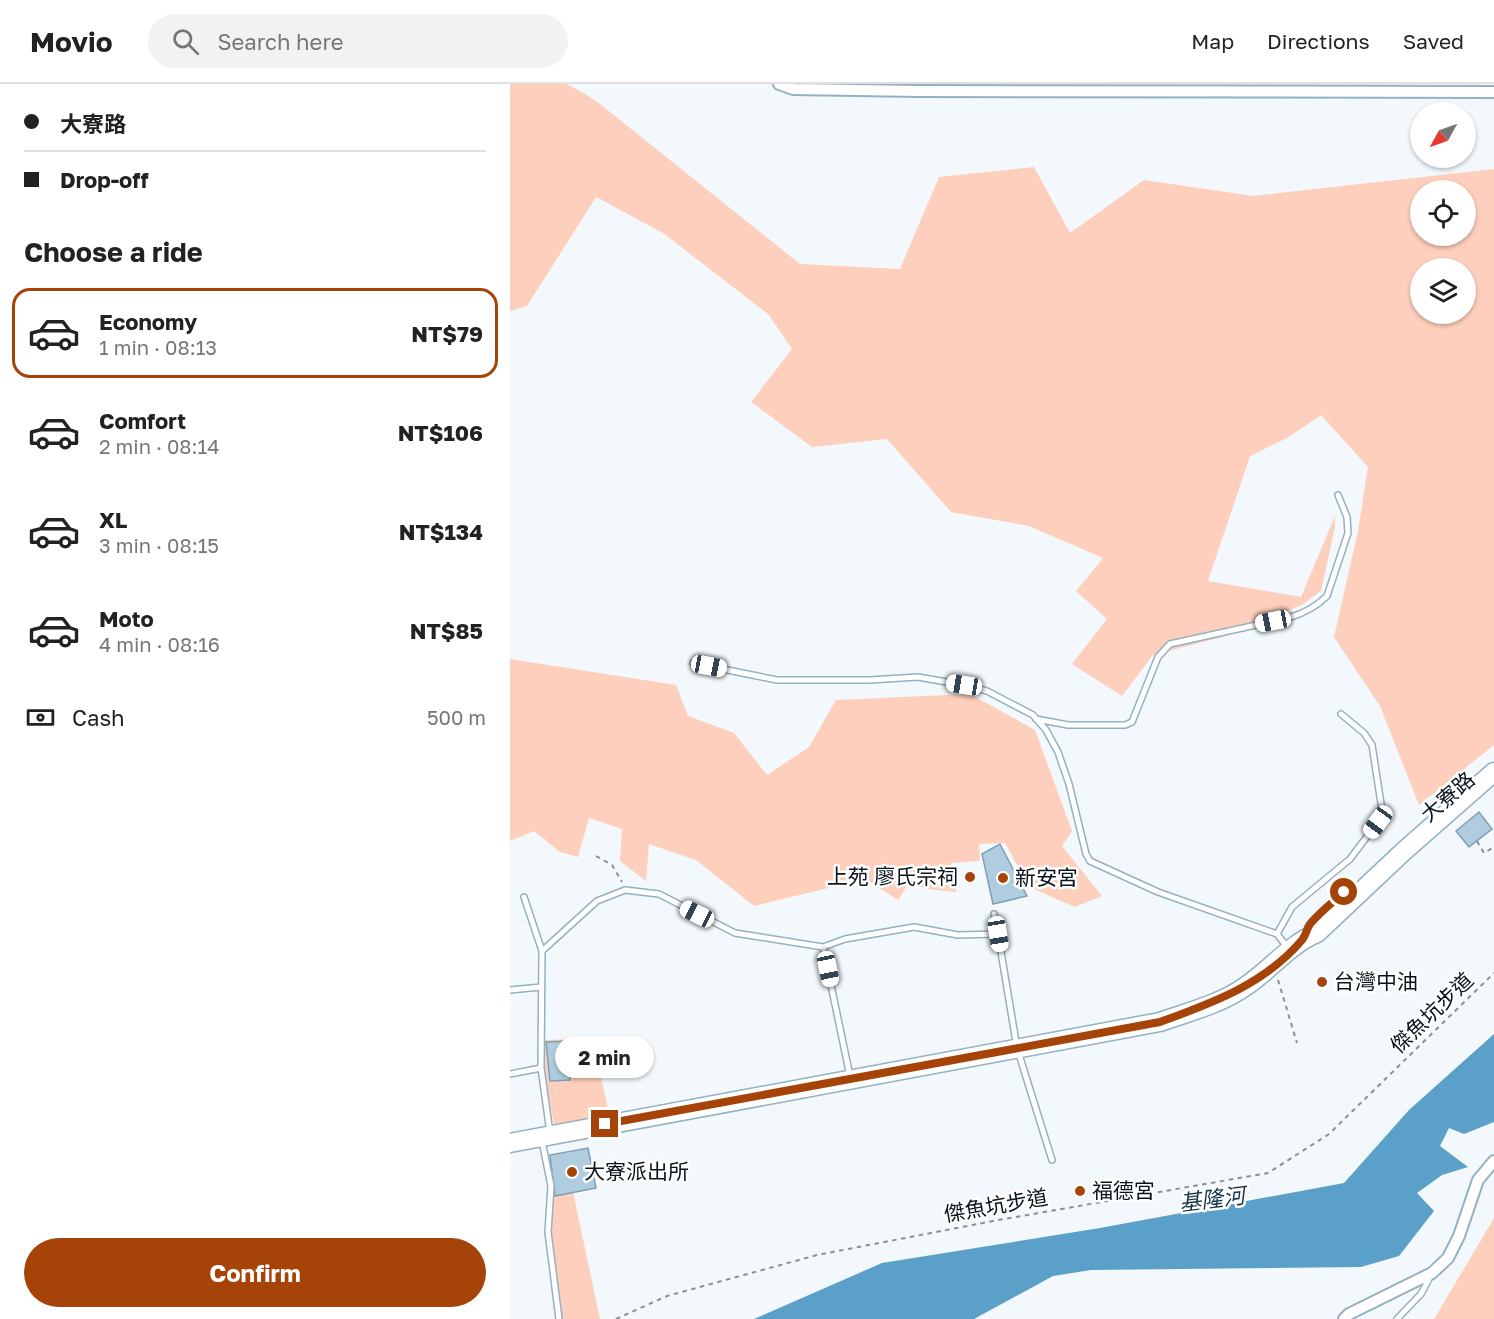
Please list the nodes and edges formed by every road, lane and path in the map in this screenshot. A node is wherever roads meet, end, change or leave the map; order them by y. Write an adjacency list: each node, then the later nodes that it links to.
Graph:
1 (779, 84): 2 (street)
2 (918, 87): 3 (street)
3 (1494, 92)
4 (1338, 495): 7 (lane)
5 (693, 663): 7 (lane)
6 (1341, 714): 17 (lane)
7 (1036, 719): 17 (lane)
8 (1494, 759): 18 (main road, 大寮路)
9 (1494, 772): 18 (main road, 大寮路)
10 (1477, 841): 11 (path)
11 (1494, 847)
12 (596, 856): 13 (path)
13 (625, 890): 19 (lane); 20 (lane)
14 (524, 897): 20 (lane)
15 (994, 914): 16 (lane)
16 (998, 934): 19 (lane); 26 (lane)
17 (1277, 934): 21 (lane)
18 (1304, 939): 21 (main road, 大寮路)
19 (824, 947): 29 (lane)
20 (542, 951): 23 (lane)
21 (1282, 958): 25 (path); 26 (main road, 大寮路)
22 (1494, 973): 36 (path, 傑魚坑步道)
23 (542, 987): 24 (lane); 27 (lane)
24 (510, 990)
25 (1297, 1043)
26 (1017, 1048): 29 (main road, 大寮路); 32 (lane)
27 (541, 1068): 28 (lane); 30 (lane)
28 (510, 1074)
29 (850, 1078): 30 (main road, 大寮路)
30 (546, 1135): 31 (main road, 大寮路); 35 (lane)
31 (510, 1143)
32 (1052, 1160)
33 (1494, 1161): 34 (street)
34 (1432, 1273): 37 (street); 38 (lane)
35 (559, 1319)
36 (616, 1319)
37 (1344, 1319)
38 (1397, 1319)

